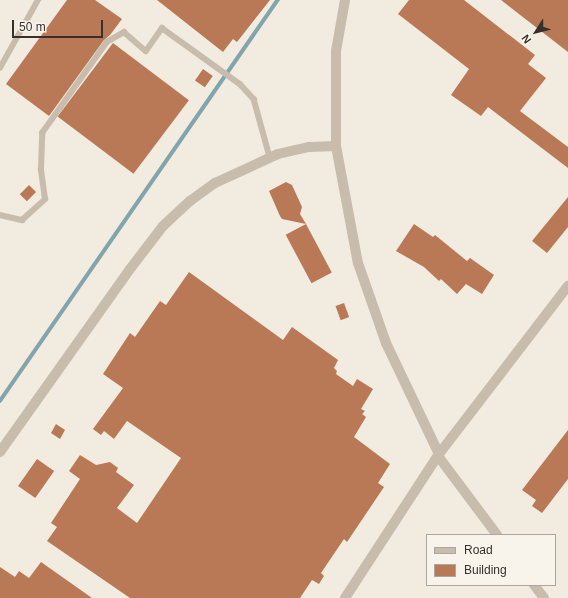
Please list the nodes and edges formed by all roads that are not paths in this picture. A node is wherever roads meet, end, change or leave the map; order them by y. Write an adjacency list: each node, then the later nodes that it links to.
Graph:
1 (38, 0): 3 (lane)
2 (345, 0): 4 (street)
3 (0, 68)
4 (336, 146): 5 (street); 9 (street)
5 (270, 157): 6 (lane); 8 (street)
6 (0, 215)
7 (568, 286): 9 (street)
8 (0, 452)
9 (439, 455): 10 (street); 12 (street)
10 (496, 534)
11 (535, 586): 13 (street)
12 (345, 598)
13 (544, 598)

